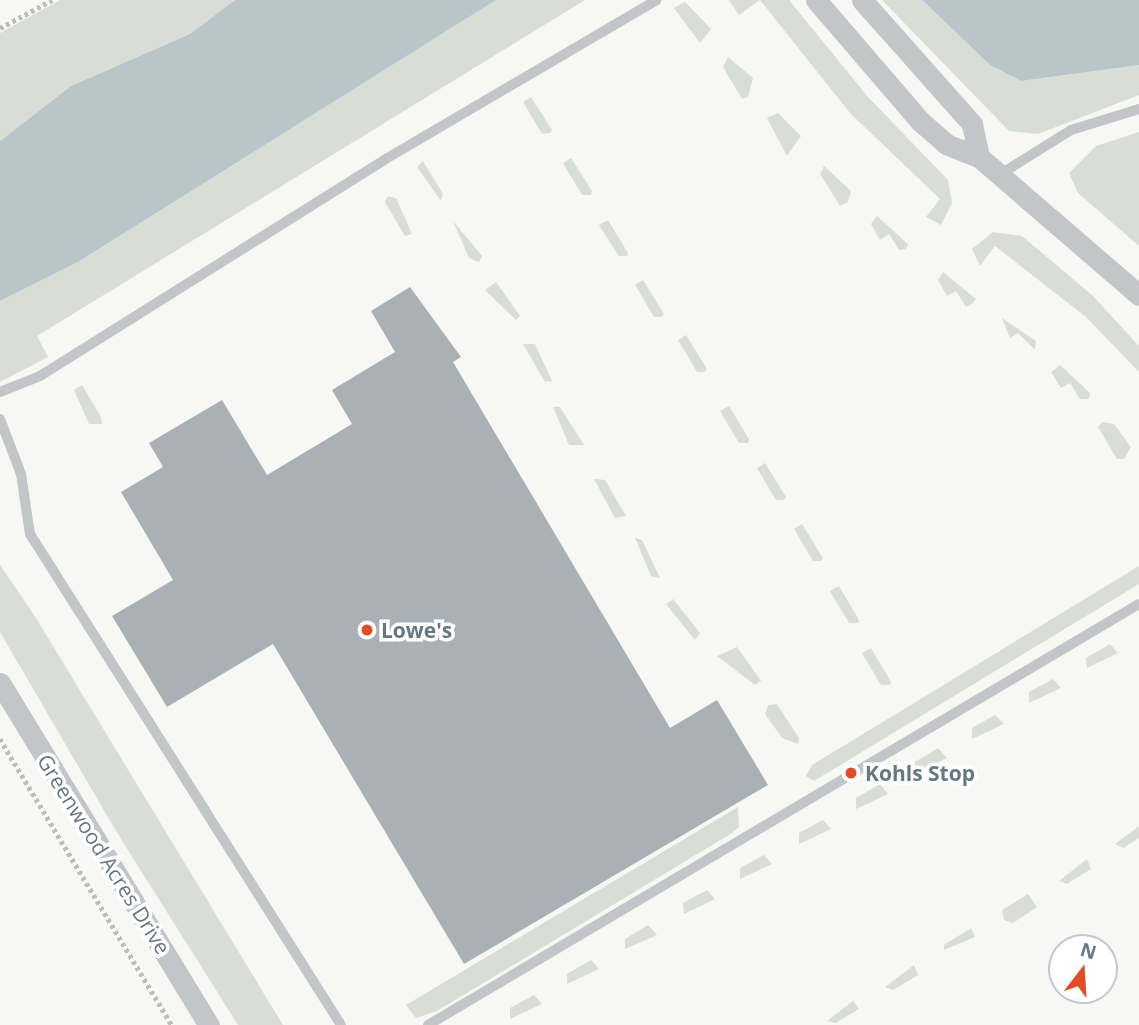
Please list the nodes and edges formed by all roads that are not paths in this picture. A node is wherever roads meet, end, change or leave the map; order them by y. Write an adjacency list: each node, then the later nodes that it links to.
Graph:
1 (657, 0): 8 (lane)
2 (816, 0): 5 (street)
3 (862, 0): 5 (street)
4 (1139, 109): 6 (lane)
5 (979, 157): 6 (street)
6 (999, 175): 7 (street)
7 (1139, 295)
8 (0, 392)
9 (0, 419): 13 (lane)
10 (1139, 604): 14 (lane)
11 (0, 682): 12 (street, Greenwood Acres Drive)
12 (209, 1025)
13 (341, 1025)
14 (428, 1025)

